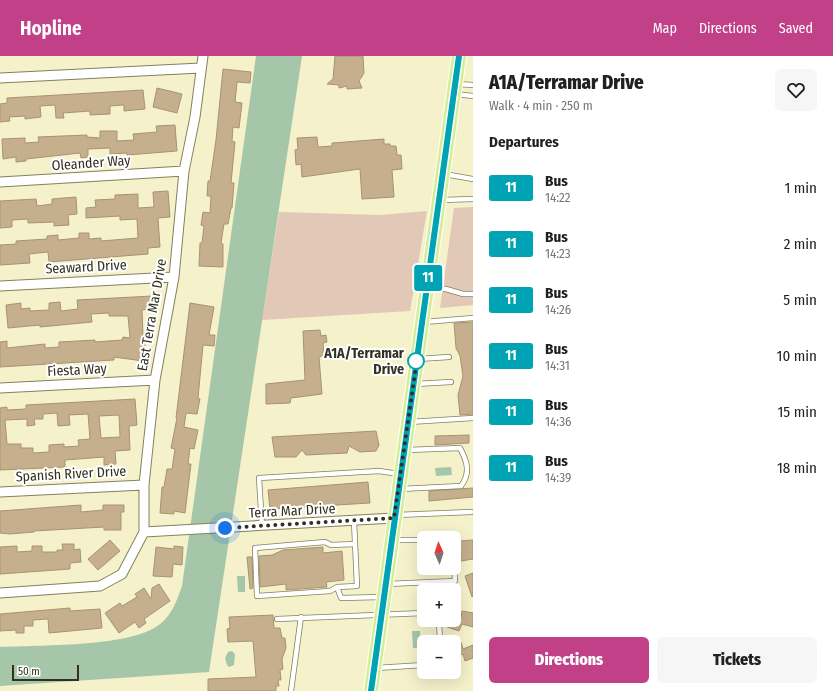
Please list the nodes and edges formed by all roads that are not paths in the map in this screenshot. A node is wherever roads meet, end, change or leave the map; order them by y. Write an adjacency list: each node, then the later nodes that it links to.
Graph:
1 (203, 56): 3 (street, East Terra Mar Drive)
2 (459, 56): 6 (main road)
3 (201, 68): 4 (street); 8 (street, East Terra Mar Drive)
4 (0, 78)
5 (473, 85): 6 (lane)
6 (455, 89): 7 (lane); 9 (main road)
7 (473, 96)
8 (184, 171): 11 (street, Oleander Way); 14 (street, East Terra Mar Drive)
9 (443, 174): 10 (lane); 13 (main road)
10 (473, 179)
11 (0, 182)
12 (473, 199): 13 (lane)
13 (439, 200): 16 (main road)
14 (174, 277): 15 (street, Seaward Drive); 22 (street, East Terra Mar Drive)
15 (0, 286)
16 (427, 288): 17 (lane); 19 (main road)
17 (473, 294)
18 (473, 318): 19 (lane)
19 (422, 322): 21 (main road)
20 (449, 357): 21 (lane)
21 (417, 359): 24 (main road)
22 (155, 380): 25 (street, Fiesta Way); 30 (street, East Terra Mar Drive)
23 (451, 382): 24 (lane)
24 (413, 384): 27 (main road)
25 (0, 388)
26 (473, 418): 27 (lane)
27 (408, 422): 28 (main road)
28 (404, 450): 29 (main road); 31 (lane)
29 (400, 475): 31 (main road); 36 (lane)
30 (144, 485): 32 (street, Spanish River Drive); 37 (street, East Terra Mar Drive)
31 (398, 489): 34 (main road)
32 (0, 492)
33 (471, 512): 34 (lane)
34 (394, 517): 35 (street, Terra Mar Drive); 38 (main road)
35 (354, 521): 36 (street, Terra Mar Drive); 40 (lane)
36 (262, 526): 37 (street, Terra Mar Drive)
37 (144, 532): 44 (street, East Terra Mar Drive)
38 (391, 540): 39 (lane); 43 (main road)
39 (417, 540)
40 (355, 544): 42 (lane); 42 (lane)
41 (455, 575): 43 (lane)
42 (337, 588): 43 (lane)
43 (384, 591): 46 (main road)
44 (0, 593)
45 (417, 613): 46 (lane)
46 (381, 614): 47 (lane); 50 (main road)
47 (300, 618): 48 (lane); 51 (lane)
48 (277, 619)
49 (417, 665): 50 (lane)
50 (374, 668): 52 (main road)
51 (291, 691)
52 (371, 691)

